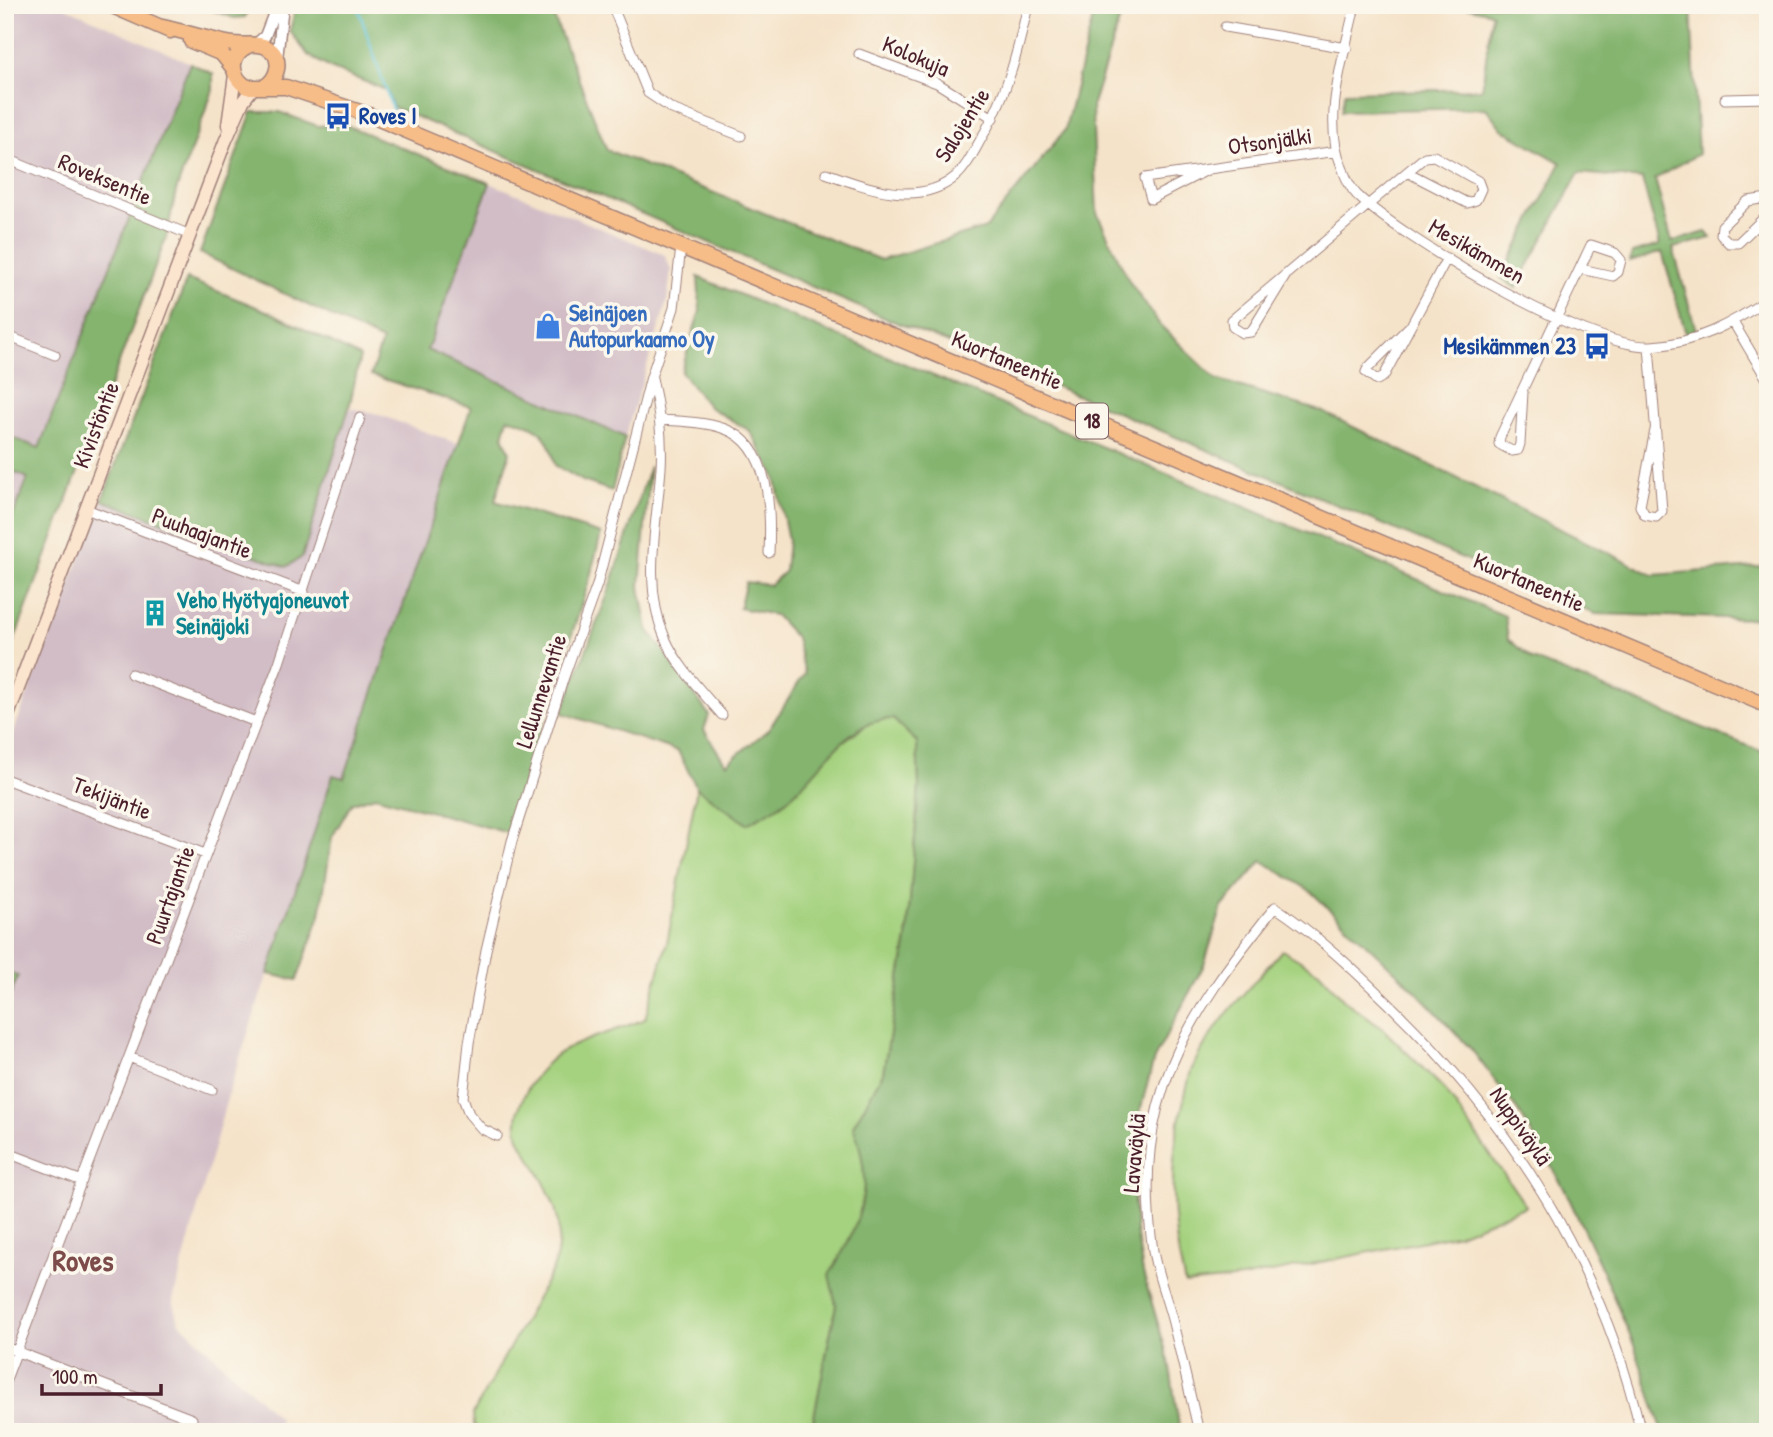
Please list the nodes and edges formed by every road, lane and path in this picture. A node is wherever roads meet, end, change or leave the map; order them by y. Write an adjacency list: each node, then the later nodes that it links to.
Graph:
1 (110, 5): 7 (highway, 18)
2 (277, 5): 9 (street)
3 (284, 5): 12 (street)
4 (612, 5): 19 (street)
5 (1028, 5): 18 (street, Salojentie)
6 (1355, 5): 10 (street, Mesikämmen)
7 (163, 27): 9 (highway, 18); 13 (highway, 18)
8 (1225, 27): 10 (street)
9 (253, 44): 12 (highway, 18); 13 (highway)
10 (1347, 48): 21 (street, Mesikämmen)
11 (859, 54): 18 (street, Kolokuja)
12 (277, 63): 14 (highway); 17 (highway, Kuortaneentie / 18)
13 (234, 72): 14 (highway, 18); 20 (main road, Kivistöntie)
14 (258, 88): 17 (highway, Kuortaneentie / 18); 20 (main road, Kivistöntie)
15 (1768, 98): 16 (street)
16 (1725, 99)
17 (345, 105): 30 (highway, Kuortaneentie / 18)
18 (993, 118): 25 (street, Salojentie)
19 (741, 136)
20 (225, 142): 29 (main road, Kivistöntie)
21 (1337, 151): 23 (street, Otsonjälki); 27 (street, Mesikämmen)
22 (5, 158): 29 (street, Roveksentie)
23 (1209, 169): 23 (street, Otsonjälki)
24 (1407, 172): 24 (street); 27 (street)
25 (826, 173)
26 (1768, 198): 28 (street)
27 (1368, 204): 31 (street, Mesikämmen); 33 (street)
28 (1768, 214)
29 (190, 235): 47 (main road, Kivistöntie)
30 (681, 247): 41 (street, Lellunnevantie); 51 (highway, Kuortaneentie / 18)
31 (1447, 258): 35 (street, Mesikämmen); 37 (street)
32 (1581, 269): 32 (street); 35 (street)
33 (1286, 275): 33 (street)
34 (1768, 299): 36 (street, Mesikämmen)
35 (1557, 319): 39 (street, Mesikämmen); 43 (street)
36 (1733, 322): 39 (street, Mesikämmen); 42 (street)
37 (1409, 327): 37 (street)
38 (5, 335): 40 (street)
39 (1649, 346): 46 (street)
40 (55, 355)
41 (651, 377): 45 (street); 60 (street, Lellunnevantie)
42 (1768, 381)
43 (1523, 392): 43 (street)
44 (360, 418): 49 (street, Puurtajantie)
45 (661, 421): 48 (street); 52 (street)
46 (1655, 430): 46 (street)
47 (86, 509): 49 (street, Puuhaajantie); 53 (main road, Kivistöntie)
48 (769, 553)
49 (304, 592): 54 (street, Puurtajantie)
50 (131, 674): 54 (street)
51 (1768, 706)
52 (722, 715)
53 (5, 723)
54 (256, 723): 56 (street, Puurtajantie)
55 (5, 779): 56 (street, Tekijäntie)
56 (205, 854): 58 (street, Puurtajantie)
57 (1275, 906): 67 (street, Lavaväylä); 68 (street, Nuppiväylä)
58 (129, 1057): 59 (street); 62 (street, Puurtajantie)
59 (212, 1090)
60 (497, 1136)
61 (5, 1152): 62 (street)
62 (82, 1181): 64 (street, Puurtajantie)
63 (5, 1347): 64 (street)
64 (17, 1351): 65 (street, Puurtajantie); 66 (street)
65 (5, 1382)
66 (187, 1432)
67 (1199, 1432)
68 (1641, 1432)

